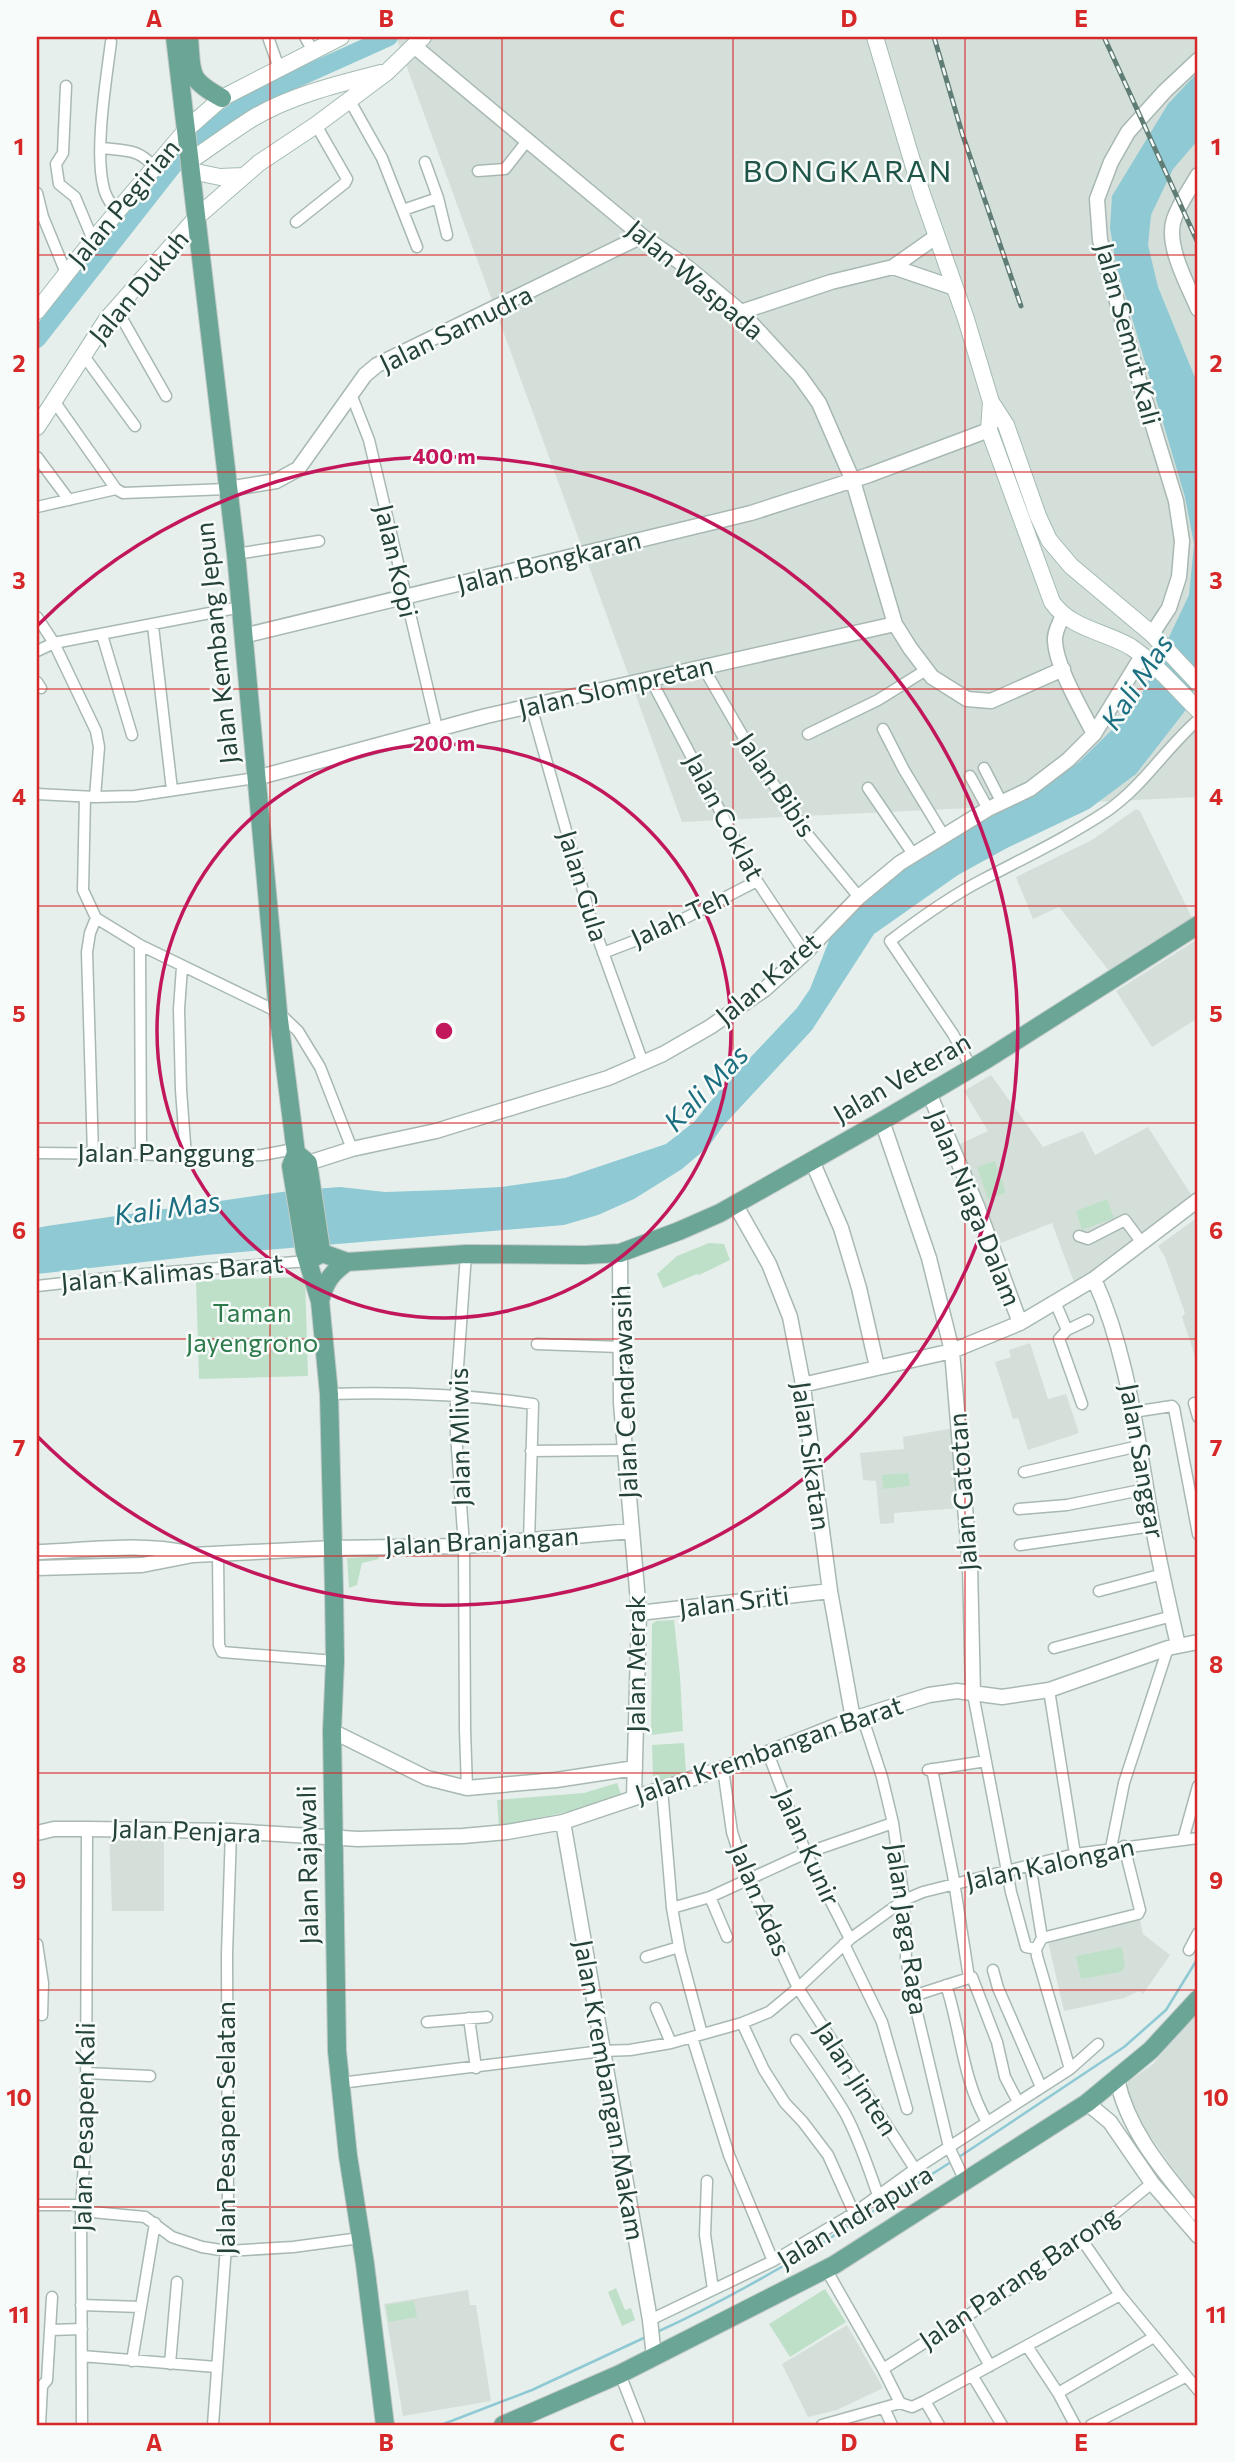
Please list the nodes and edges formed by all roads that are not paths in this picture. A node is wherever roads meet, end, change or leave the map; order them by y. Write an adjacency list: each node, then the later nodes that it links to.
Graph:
1 (175, 37): 18 (main road, Jalan Kembang Jepun)
2 (190, 37): 13 (main road)
3 (268, 37): 10 (street)
4 (341, 37): 8 (main road)
5 (876, 37): 32 (main road)
6 (411, 39): 11 (main road, Jalan Dukuh); 16 (street, Jalan Waspada)
7 (111, 42): 17 (street)
8 (309, 44): 10 (main road)
9 (1198, 60): 67 (street, Jalan Semut Kali)
10 (279, 68): 13 (main road)
11 (387, 72): 14 (main road, Jalan Dukuh); 18 (main road)
12 (66, 86): 33 (street)
13 (222, 98): 18 (main road)
14 (349, 100): 15 (main road, Jalan Dukuh); 26 (street)
15 (316, 125): 23 (main road, Jalan Dukuh); 29 (street)
16 (527, 141): 21 (street); 31 (street, Jalan Waspada)
17 (102, 148): 20 (street); 27 (street)
18 (189, 151): 20 (main road, Jalan Pegirian); 23 (main road); 28 (main road, Jalan Kembang Jepun)
19 (425, 162): 25 (street)
20 (155, 167): 27 (main road, Jalan Pegirian)
21 (478, 171)
22 (1198, 175): 39 (street)
23 (243, 176): 28 (main road, Jalan Dukuh)
24 (37, 193): 36 (street)
25 (438, 198): 26 (street); 30 (street)
26 (403, 210): 34 (street)
27 (117, 213): 33 (main road, Jalan Pegirian)
28 (197, 217): 38 (main road, Jalan Dukuh); 53 (main road, Jalan Kembang Jepun)
29 (296, 222)
30 (447, 235)
31 (642, 236): 41 (street, Jalan Waspada); 43 (street, Jalan Samudra)
32 (936, 236): 35 (street); 37 (main road)
33 (93, 240): 36 (main road, Jalan Pegirian)
34 (417, 247)
35 (893, 267): 37 (street); 41 (street)
36 (66, 273): 40 (main road, Jalan Pegirian)
37 (955, 288): 46 (main road)
38 (116, 308): 42 (main road, Jalan Dukuh); 44 (street)
39 (1198, 309)
40 (37, 311)
41 (741, 312): 52 (street, Jalan Waspada)
42 (84, 356): 45 (main road, Jalan Dukuh); 48 (street)
43 (351, 394): 53 (street, Jalan Samudra); 59 (street, Jalan Kopi)
44 (166, 396)
45 (54, 401): 49 (main road, Jalan Dukuh); 54 (street)
46 (991, 402): 47 (main road); 50 (main road)
47 (1006, 425): 50 (street); 67 (main road)
48 (135, 426)
49 (37, 427)
50 (989, 430): 52 (street, Jalan Bongkaran); 61 (main road)
51 (37, 457): 55 (street)
52 (853, 481): 59 (street, Jalan Bongkaran); 63 (street, Jalan Waspada)
53 (227, 489): 54 (street); 58 (main road, Jalan Kembang Jepun)
54 (119, 491): 55 (street)
55 (69, 500): 56 (street)
56 (37, 507)
57 (319, 541): 58 (street)
58 (236, 554): 60 (main road, Jalan Kembang Jepun)
59 (404, 597): 66 (street, Jalan Bongkaran); 79 (street, Jalan Kopi)
60 (241, 607): 64 (street); 66 (main road, Jalan Kembang Jepun)
61 (1063, 615): 70 (main road); 72 (street)
62 (37, 617): 68 (street)
63 (895, 624): 71 (street, Jalan Slompretan); 73 (street, Jalan Waspada)
64 (153, 626): 65 (street); 88 (street)
65 (102, 635): 68 (street); 83 (street)
66 (243, 636): 86 (main road, Jalan Kembang Jepun)
67 (1157, 639): 75 (main road)
68 (54, 643): 69 (street); 90 (street)
69 (37, 651)
70 (1146, 659): 77 (main road); 82 (street, Jalan Karet)
71 (703, 667): 74 (street, Jalan Slompretan); 95 (street, Jalan Bibis)
72 (1063, 669): 73 (street, Jalan Waspada); 82 (street)
73 (926, 670): 81 (street)
74 (650, 678): 76 (street, Jalan Slompretan); 94 (street, Jalan Coklat)
75 (1198, 683)
76 (531, 706): 79 (street, Jalan Slompretan); 99 (street, Jalan Gula)
77 (1198, 710)
78 (1198, 720): 104 (street)
79 (437, 728): 86 (street, Jalan Slompretan)
80 (883, 729): 92 (street)
81 (808, 734)
82 (1094, 734): 91 (street, Jalan Karet)
83 (132, 735)
84 (984, 768): 91 (street)
85 (970, 776): 91 (street)
86 (256, 778): 88 (street); 102 (main road, Jalan Kembang Jepun)
87 (868, 788): 93 (street)
88 (172, 790): 90 (street)
89 (37, 794): 90 (street)
90 (90, 797): 96 (street)
91 (995, 806): 92 (street, Jalan Karet)
92 (944, 836): 93 (street, Jalan Karet)
93 (913, 854): 95 (street, Jalan Karet)
94 (757, 881): 99 (street, Jalah Teh); 100 (street, Jalan Coklat)
95 (859, 897): 100 (street, Jalan Karet)
96 (96, 918): 98 (street); 109 (street)
97 (1198, 925): 104 (main road, Jalan Veteran)
98 (140, 945): 101 (street); 110 (street)
99 (603, 953): 103 (street, Jalan Gula)
100 (805, 953): 103 (street, Jalan Karet)
101 (182, 967): 102 (street); 112 (street)
102 (278, 1013): 107 (street); 111 (main road, Jalan Kembang Jepun)
103 (643, 1063): 107 (street, Jalan Karet)
104 (971, 1067): 105 (main road, Jalan Veteran)
105 (929, 1093): 106 (main road, Jalan Veteran); 127 (street, Jalan Niaga Dalam)
106 (882, 1121): 113 (main road, Jalan Veteran); 131 (street, Jalan Gatotan)
107 (352, 1149): 111 (street, Jalan Karet)
108 (37, 1153): 109 (street, Jalan Panggung)
109 (93, 1154): 110 (street, Jalan Panggung)
110 (141, 1154): 112 (street, Jalan Panggung)
111 (299, 1155): 112 (street, Jalan Panggung); 119 (main road, Jalan Kembang Jepun)
112 (186, 1157)
113 (812, 1161): 115 (main road, Jalan Veteran); 132 (street)
114 (1198, 1200): 117 (street)
115 (734, 1204): 118 (main road, Jalan Veteran); 133 (street, Jalan Sikatan)
116 (1079, 1236): 117 (street)
117 (1142, 1243): 122 (street)
118 (620, 1253): 120 (main road, Jalan Veteran); 130 (street, Jalan Cendrawasih)
119 (314, 1254): 121 (main road); 123 (street, Jalan Kalimas Barat); 124 (main road, Jalan Rajawali)
120 (466, 1254): 121 (main road, Jalan Veteran); 135 (street, Jalan Mliwis)
121 (347, 1262): 124 (main road)
122 (1094, 1279): 125 (street); 138 (street, Jalan Sanggar)
123 (37, 1286)
124 (320, 1301): 134 (main road, Jalan Rajawali)
125 (1055, 1302): 127 (street); 128 (street)
126 (1088, 1320): 128 (street)
127 (1020, 1323): 131 (street)
128 (1067, 1331): 137 (street)
129 (537, 1344): 130 (street)
130 (620, 1347): 141 (street, Jalan Cendrawasih)
131 (952, 1351): 132 (street); 167 (street, Jalan Gatotan)
132 (877, 1367): 133 (street)
133 (802, 1385): 158 (street, Jalan Sikatan)
134 (329, 1394): 135 (street); 152 (main road, Jalan Rajawali)
135 (456, 1395): 142 (street); 151 (street, Jalan Mliwis)
136 (1194, 1403): 139 (street)
137 (1082, 1404)
138 (1133, 1412): 140 (street, Jalan Sanggar); 148 (street)
139 (1198, 1417)
140 (1139, 1446): 143 (street); 144 (street, Jalan Sanggar)
141 (624, 1450): 142 (street); 147 (street, Jalan Cendrawasih)
142 (531, 1451): 149 (street)
143 (1024, 1472)
144 (1146, 1489): 145 (street); 146 (street, Jalan Sanggar)
145 (1019, 1509)
146 (1153, 1526): 150 (street); 157 (street, Jalan Sanggar)
147 (631, 1531): 149 (street, Jalan Branjangan); 160 (street, Jalan Merak)
148 (1198, 1534)
149 (529, 1542): 151 (street, Jalan Branjangan)
150 (1020, 1545)
151 (464, 1546): 152 (street, Jalan Branjangan); 175 (street, Jalan Mliwis)
152 (334, 1548): 155 (street, Jalan Branjangan); 165 (main road, Jalan Rajawali)
153 (37, 1552): 154 (street)
154 (193, 1555): 155 (street, Jalan Branjangan); 156 (street)
155 (218, 1556): 165 (street)
156 (37, 1568)
157 (1163, 1574): 159 (street); 161 (street, Jalan Sanggar)
158 (830, 1591): 160 (street, Jalan Sriti); 168 (street, Jalan Sikatan)
159 (1099, 1591)
160 (639, 1613): 172 (street, Jalan Merak)
161 (1172, 1616): 163 (street, Jalan Sanggar); 164 (street)
162 (1198, 1642): 163 (street, Jalan Krembangan Barat)
163 (1173, 1647): 166 (street, Jalan Krembangan Barat); 187 (street)
164 (1054, 1648)
165 (335, 1661): 169 (main road, Jalan Rajawali)
166 (1049, 1690): 167 (street, Jalan Krembangan Barat); 189 (street)
167 (973, 1694): 168 (street, Jalan Krembangan Barat); 171 (street, Jalan Gatotan)
168 (858, 1717): 170 (street, Jalan Krembangan Barat); 179 (street, Jalan Jaga Raga)
169 (332, 1731): 175 (street); 183 (main road, Jalan Rajawali)
170 (768, 1753): 173 (street, Jalan Krembangan Barat); 188 (street, Jalan Kunir)
171 (986, 1761): 191 (street, Jalan Gatotan); 193 (street)
172 (635, 1768): 175 (street); 177 (street, Jalan Merak)
173 (723, 1769): 176 (street, Jalan Krembangan Barat); 192 (street, Jalan Adas)
174 (1198, 1786): 185 (street)
175 (467, 1788)
176 (662, 1789): 177 (street, Jalan Krembangan Barat); 196 (street)
177 (634, 1797): 178 (street, Jalan Krembangan Barat)
178 (563, 1822): 183 (street, Jalan Krembangan Barat); 221 (street, Jalan Krembangan Makam)
179 (893, 1823): 188 (street); 195 (street, Jalan Jaga Raga)
180 (87, 1829): 181 (street, Jalan Penjara); 182 (street, Jalan Penjara); 224 (street, Jalan Pesapen Kali)
181 (231, 1831): 183 (street, Jalan Penjara); 249 (street, Jalan Pesapen Selatan)
182 (37, 1833)
183 (335, 1838): 227 (main road, Jalan Rajawali)
184 (1198, 1838): 185 (street, Jalan Kalongan)
185 (1183, 1840): 186 (street, Jalan Kalongan)
186 (1124, 1846): 187 (street, Jalan Kalongan); 202 (street)
187 (1111, 1848): 189 (street, Jalan Kalongan)
188 (806, 1853): 192 (street); 199 (street, Jalan Kunir)
189 (1075, 1854): 190 (street, Jalan Kalongan)
190 (1030, 1864): 191 (street, Jalan Kalongan); 202 (street)
191 (1007, 1870): 193 (street, Jalan Kalongan); 202 (street, Jalan Gatotan)
192 (748, 1880): 194 (street); 208 (street, Jalan Adas)
193 (954, 1884): 195 (street, Jalan Kalongan); 206 (street)
194 (710, 1897): 196 (street); 198 (street)
195 (904, 1900): 199 (street, Jalan Kalongan); 209 (street, Jalan Jaga Raga)
196 (672, 1909): 201 (street)
197 (1198, 1933): 203 (street)
198 (727, 1937)
199 (847, 1942): 208 (street, Jalan Kalongan); 231 (street, Jalan Kunir)
200 (37, 1944): 212 (street)
201 (679, 1947): 204 (street); 217 (street)
202 (1038, 1948): 223 (street)
203 (1189, 1950)
204 (646, 1957)
205 (993, 1970): 228 (street)
206 (970, 1977): 207 (street); 229 (street)
207 (946, 1985): 209 (street); 233 (street)
208 (798, 1988): 216 (street, Jalan Kalongan); 236 (street, Jalan Jinten)
209 (913, 1996): 235 (street, Jalan Jaga Raga)
210 (1198, 1999): 226 (main road, Jalan Indrapura)
211 (656, 2008): 219 (street)
212 (42, 2015)
213 (487, 2017): 214 (street)
214 (469, 2018): 215 (street); 222 (street)
215 (428, 2022)
216 (742, 2023): 217 (street, Jalan Kalongan); 243 (street)
217 (697, 2036): 219 (street, Jalan Kalongan); 250 (street)
218 (796, 2040): 240 (street)
219 (671, 2043): 221 (street, Jalan Kalongan)
220 (1098, 2044): 223 (street)
221 (602, 2052): 222 (street, Jalan Kalongan); 261 (street, Jalan Krembangan Makam)
222 (476, 2068): 227 (street, Jalan Kalongan)
223 (1070, 2069): 228 (street)
224 (86, 2073): 225 (street); 242 (street, Jalan Pesapen Kali)
225 (150, 2076)
226 (1117, 2079): 230 (main road, Jalan Indrapura); 232 (street)
227 (340, 2083): 247 (main road, Jalan Rajawali)
228 (1041, 2087): 229 (street)
229 (1018, 2102): 233 (street)
230 (1087, 2103): 234 (street); 237 (main road, Jalan Indrapura)
231 (907, 2109)
232 (1126, 2109): 234 (street); 244 (street)
233 (988, 2122): 235 (street)
234 (1110, 2122): 239 (street)
235 (950, 2150): 236 (street); 237 (street, Jalan Jaga Raga)
236 (915, 2169): 240 (street)
237 (962, 2175): 251 (main road, Jalan Indrapura)
238 (707, 2181): 253 (street)
239 (1152, 2183): 246 (street); 248 (street, Jalan Parang Barong)
240 (878, 2195): 243 (street)
241 (37, 2206): 242 (street)
242 (82, 2208): 245 (street); 256 (street, Jalan Pesapen Kali)
243 (854, 2213): 250 (street)
244 (1198, 2214)
245 (155, 2223): 249 (street); 257 (street)
246 (1198, 2236)
247 (360, 2238): 249 (street); 283 (main road, Jalan Rajawali)
248 (1082, 2240): 254 (street); 258 (street, Jalan Parang Barong)
249 (227, 2251): 268 (street, Jalan Pesapen Selatan)
250 (773, 2261): 253 (street)
251 (826, 2269): 261 (main road, Jalan Indrapura); 269 (street)
252 (177, 2282): 266 (street)
253 (713, 2290): 261 (street)
254 (1120, 2295): 262 (street); 263 (street)
255 (52, 2297): 260 (street)
256 (81, 2305): 257 (street); 259 (street, Jalan Pesapen Kali)
257 (141, 2307): 265 (street)
258 (963, 2318): 267 (street); 269 (street, Jalan Parang Barong)
259 (82, 2329): 260 (street); 264 (street, Jalan Pesapen Kali)
260 (51, 2330): 273 (street)
261 (652, 2336): 270 (main road, Jalan Indrapura)
262 (1153, 2337): 272 (street); 275 (street)
263 (1027, 2346): 267 (street); 275 (street)
264 (82, 2356): 265 (street); 281 (street, Jalan Pesapen Kali)
265 (132, 2361): 266 (street)
266 (170, 2364): 268 (street)
267 (990, 2366): 271 (street)
268 (216, 2367): 282 (street, Jalan Pesapen Selatan)
269 (883, 2369): 277 (street)
270 (620, 2374): 284 (main road, Jalan Indrapura); 285 (street)
271 (972, 2375): 276 (street); 289 (street)
272 (1185, 2377): 274 (street); 291 (street)
273 (39, 2386): 280 (street)
274 (1198, 2390)
275 (1058, 2393): 290 (street)
276 (925, 2401): 277 (street); 288 (street)
277 (900, 2403): 278 (street)
278 (884, 2408): 279 (street); 287 (street)
279 (845, 2423): 286 (street)
280 (40, 2425)
281 (82, 2425)
282 (213, 2425)
283 (385, 2425)
284 (503, 2425)
285 (640, 2425)
286 (822, 2425)
287 (892, 2425)
288 (939, 2425)
289 (1002, 2425)
290 (1075, 2425)
291 (1092, 2425)

